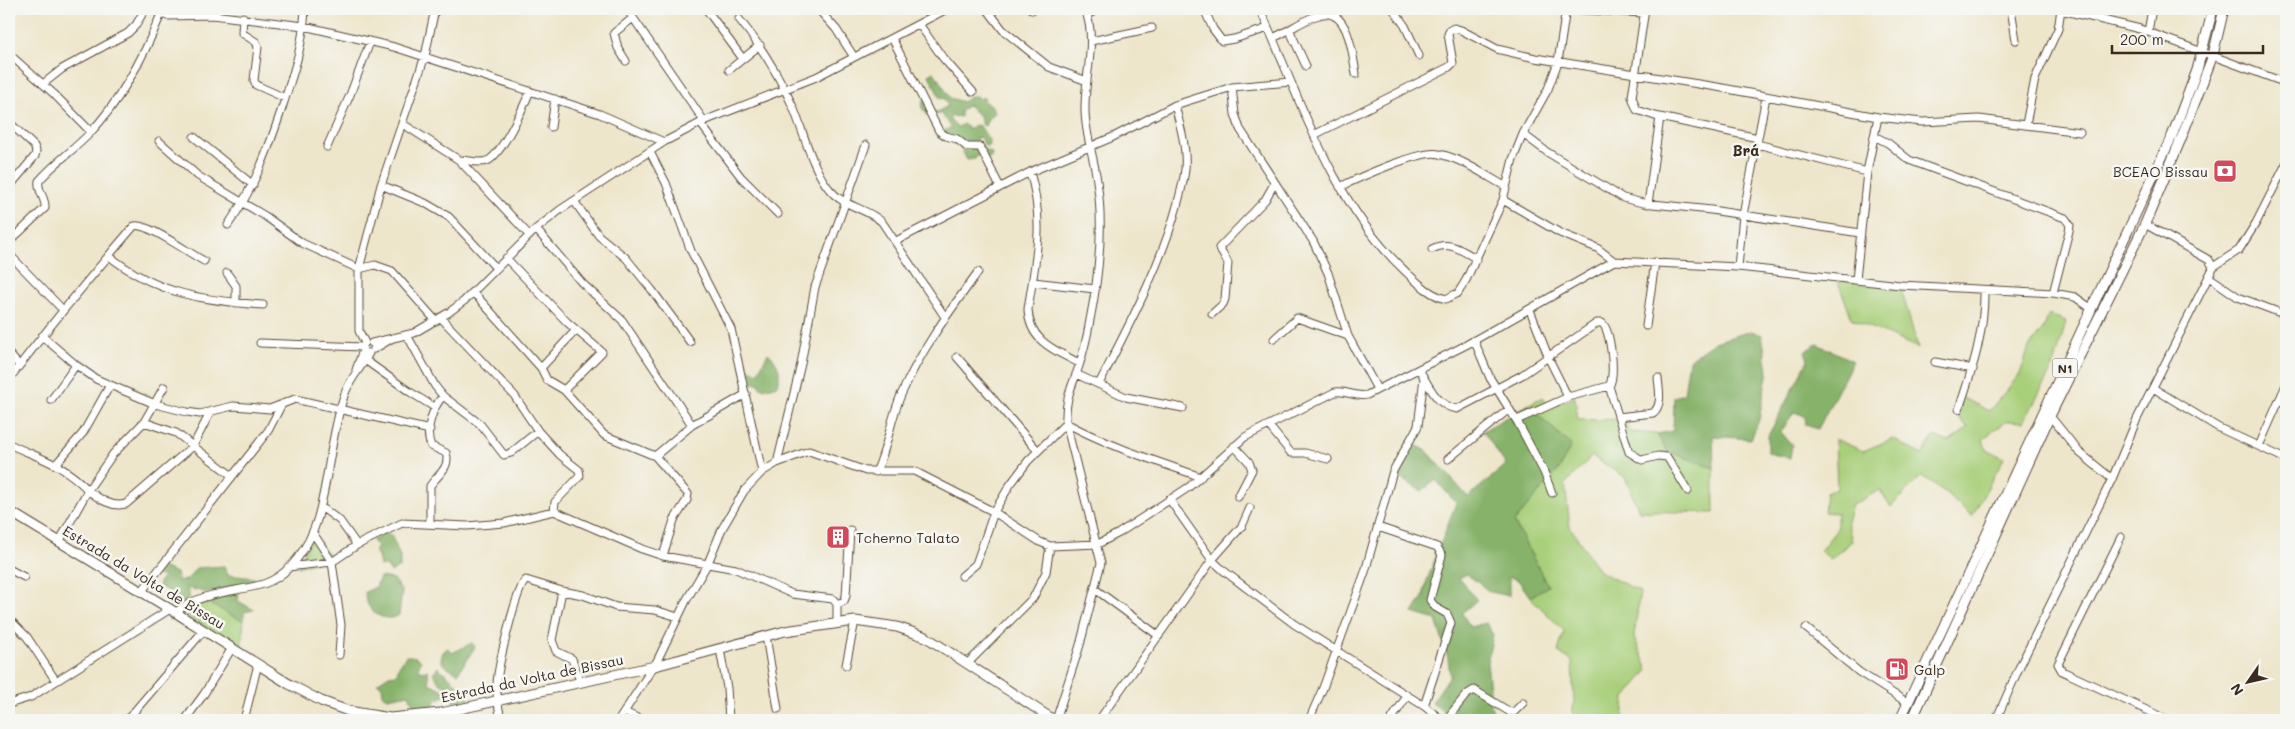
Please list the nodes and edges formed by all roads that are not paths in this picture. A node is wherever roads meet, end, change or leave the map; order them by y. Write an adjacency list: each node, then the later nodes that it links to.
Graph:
1 (145, 9): 61 (street)
2 (150, 9): 26 (street)
3 (305, 9): 34 (street)
4 (435, 9): 48 (street)
5 (628, 9): 31 (street)
6 (706, 9): 51 (street)
7 (818, 9): 50 (street)
8 (929, 9): 28 (street)
9 (947, 9): 28 (street)
10 (987, 9): 58 (street)
11 (1098, 9): 25 (street)
12 (1204, 9): 36 (street)
13 (1260, 9): 29 (street)
14 (1268, 9): 29 (street)
15 (1326, 9): 27 (street)
16 (1394, 9): 49 (street)
17 (1566, 9): 23 (street); 53 (street)
18 (2010, 9): 41 (street)
19 (2061, 9): 38 (street); 75 (street)
20 (2152, 9): 38 (street)
21 (2212, 9): 45 (main road, N1)
22 (2224, 9): 47 (main road, N1)
23 (1612, 10): 24 (street)
24 (1645, 11): 57 (street)
25 (1086, 12): 42 (street)
26 (161, 14): 30 (street); 77 (street)
27 (1320, 14): 37 (street); 56 (street)
28 (934, 16): 33 (street)
29 (1264, 16): 36 (street)
30 (243, 17): 34 (street); 67 (street)
31 (633, 18): 52 (street); 73 (street)
32 (739, 19): 44 (street)
33 (919, 24): 39 (street); 65 (street)
34 (304, 26): 43 (street); 67 (street)
35 (1152, 28): 42 (street)
36 (1268, 28): 40 (street)
37 (1290, 30): 40 (street); 54 (street)
38 (2148, 32): 45 (street)
39 (892, 38): 50 (street); 99 (street)
40 (1273, 38): 59 (street)
41 (2016, 40)
42 (1091, 41): 58 (street)
43 (370, 42): 48 (street); 88 (street)
44 (760, 45): 51 (street); 63 (street)
45 (2202, 51): 47 (street); 139 (main road, N1)
46 (9, 54): 61 (street)
47 (2213, 55): 60 (street); 108 (main road, N1)
48 (425, 56): 64 (street); 74 (street)
49 (1419, 56)
50 (854, 57): 63 (street)
51 (743, 59): 55 (street)
52 (626, 61)
53 (1558, 62): 57 (street); 79 (street); 80 (street)
54 (1306, 66)
55 (729, 70)
56 (1356, 74)
57 (1636, 74): 66 (street); 71 (street)
58 (1087, 81): 87 (street)
59 (1291, 82): 62 (street); 80 (street)
60 (2286, 82)
61 (43, 84): 77 (street)
62 (1232, 87): 69 (street); 94 (street)
63 (785, 90): 73 (street); 103 (street)
64 (530, 91): 68 (street); 90 (street)
65 (973, 92)
66 (1766, 97): 70 (street); 84 (street)
67 (285, 98): 96 (street)
68 (556, 99): 76 (street); 85 (street)
69 (1175, 105): 87 (street); 169 (street)
70 (1878, 117): 75 (street); 81 (street)
71 (1660, 118): 84 (street); 105 (street)
72 (9, 122): 98 (street)
73 (702, 122): 85 (street); 106 (street)
74 (403, 124): 90 (street); 95 (street)
75 (2026, 124): 78 (street)
76 (551, 127)
77 (91, 132): 114 (street)
78 (2080, 132)
79 (1523, 134): 97 (street); 105 (street)
80 (1314, 135): 100 (street)
81 (1874, 136): 93 (street); 135 (street)
82 (194, 137): 96 (street)
83 (159, 141): 104 (street)
84 (1757, 141): 93 (street); 107 (street)
85 (664, 142): 89 (street)
86 (866, 145): 103 (street)
87 (1091, 145): 92 (street); 132 (street)
88 (327, 147)
89 (650, 152): 102 (street); 178 (street)
90 (460, 160): 112 (street)
91 (2286, 164): 123 (street)
92 (1030, 172): 99 (street); 131 (street)
93 (1867, 172): 111 (street)
94 (1274, 184): 141 (street); 149 (street)
95 (381, 185): 124 (street); 126 (street)
96 (253, 186): 104 (street)
97 (1505, 186): 100 (street); 101 (street)
98 (9, 187)
99 (1000, 187): 113 (street)
100 (1340, 187): 119 (street)
101 (1504, 200): 119 (street); 121 (street)
102 (574, 201): 110 (street); 152 (street)
103 (845, 202): 113 (street); 208 (street)
104 (244, 203): 109 (street); 126 (street)
105 (1648, 204): 107 (street)
106 (778, 214)
107 (1743, 215): 111 (street); 125 (street)
108 (2145, 224): 123 (street); 190 (main road, N1)
109 (228, 225)
110 (536, 229): 112 (street); 195 (street)
111 (1860, 233): 130 (street)
112 (529, 236): 118 (street)
113 (896, 241): 143 (street)
114 (9, 242)
115 (1432, 249): 119 (street)
116 (9, 254): 138 (street)
117 (109, 256): 120 (street); 136 (street); 138 (street)
118 (506, 258): 124 (street); 146 (street)
119 (1477, 259)
120 (204, 261)
121 (1614, 261): 122 (street); 140 (street)
122 (1655, 262): 125 (street); 145 (street)
123 (2213, 266): 129 (street)
124 (496, 268): 134 (street)
125 (1738, 268): 130 (street)
126 (359, 269): 144 (street); 154 (street)
127 (978, 272): 143 (street)
128 (227, 273): 136 (street)
129 (2209, 277): 142 (street); 174 (street)
130 (1856, 280): 133 (street)
131 (1033, 282): 132 (street); 159 (street)
132 (1095, 289): 159 (street)
133 (1984, 290): 135 (street); 164 (street)
134 (473, 292): 144 (street); 162 (street)
135 (2054, 293): 139 (street)
136 (236, 302): 137 (street)
137 (263, 305)
138 (62, 309): 148 (street)
139 (2092, 309): 268 (main road, N1)
140 (1530, 310): 151 (street); 157 (street)
141 (1212, 314)
142 (2286, 315)
143 (945, 317): 211 (street)
144 (438, 320): 147 (street); 198 (street)
145 (1646, 326)
146 (576, 330): 162 (street); 177 (street)
147 (407, 335): 154 (street); 179 (street)
148 (42, 336): 160 (street); 161 (street)
149 (1348, 336): 150 (street); 175 (street)
150 (1274, 338)
151 (1474, 340): 163 (street); 176 (street)
152 (690, 342)
153 (260, 343): 154 (street)
154 (367, 349): 184 (street); 186 (street)
155 (9, 354): 160 (street)
156 (957, 357): 203 (street)
157 (1548, 357): 172 (street); 176 (street); 180 (street)
158 (1935, 362): 164 (street)
159 (1079, 363): 165 (street)
160 (20, 365): 168 (street)
161 (76, 365): 170 (street); 181 (street)
162 (541, 368): 177 (street)
163 (1419, 368): 166 (street); 175 (street)
164 (1973, 369): 188 (street)
165 (1076, 374): 169 (street); 194 (street)
166 (1424, 377): 176 (street); 226 (street)
167 (1658, 378): 191 (street)
168 (9, 379)
169 (1099, 384): 185 (street)
170 (110, 385): 182 (street); 209 (street)
171 (2286, 385): 202 (street)
172 (1610, 386): 180 (street); 191 (street)
173 (164, 387): 182 (street)
174 (2153, 388): 202 (street); 214 (street)
175 (1378, 389): 196 (street)
176 (1497, 389): 187 (street)
177 (564, 390): 204 (street)
178 (746, 394): 195 (street); 210 (street)
179 (443, 396): 184 (street); 198 (street)
180 (1568, 397): 192 (street)
181 (51, 400)
182 (155, 404): 189 (street); 193 (street)
183 (282, 404): 186 (street); 189 (street); 212 (street)
184 (434, 407): 197 (street)
185 (1183, 408)
186 (340, 409): 197 (street); 220 (street)
187 (1509, 409): 192 (street); 206 (street)
188 (1959, 410)
189 (211, 411): 200 (street)
190 (2050, 416): 214 (street); 288 (main road, N1)
191 (1618, 417): 216 (street)
192 (1517, 420): 217 (street)
193 (144, 422): 200 (street); 215 (street)
194 (1066, 422): 203 (street); 213 (street); 231 (street)
195 (692, 425): 204 (street)
196 (1269, 426): 201 (street); 205 (street)
197 (430, 430): 225 (street)
198 (538, 430): 222 (street)
199 (9, 444): 209 (street)
200 (193, 446): 212 (street); 215 (street)
201 (1234, 446): 213 (street); 218 (street)
202 (2259, 446): 207 (street)
203 (1038, 451): 224 (street)
204 (655, 456): 234 (street)
205 (1328, 459)
206 (1448, 459)
207 (2286, 459)
208 (777, 463): 210 (street); 211 (street)
209 (56, 464): 215 (street)
210 (762, 472): 237 (street)
211 (876, 472): 224 (street)
212 (231, 475): 243 (street)
213 (1201, 477): 219 (street)
214 (2112, 479): 289 (street)
215 (88, 490): 230 (street)
216 (1688, 491)
217 (1552, 492)
218 (1238, 497)
219 (1169, 499): 231 (street); 235 (street)
220 (321, 507): 228 (street); 232 (street)
221 (1250, 508): 235 (street)
222 (554, 511): 225 (street); 234 (street)
223 (9, 512): 230 (main road, Estrada da Volta de Bissau)
224 (994, 512): 233 (street); 240 (street)
225 (430, 524): 232 (street)
226 (1378, 527): 257 (street); 270 (street)
227 (850, 530): 245 (street)
228 (314, 533): 236 (street); 238 (street)
229 (2121, 537): 290 (street)
230 (59, 542): 243 (main road, Estrada da Volta de Bissau)
231 (1098, 544): 233 (street); 242 (street)
232 (357, 545): 236 (street)
233 (1050, 546): 259 (street)
234 (663, 556): 237 (street)
235 (1212, 560): 254 (street); 257 (street)
236 (332, 562): 238 (street); 258 (street)
237 (708, 563): 245 (street); 247 (street)
238 (288, 567): 246 (street)
239 (9, 569): 241 (street)
240 (962, 576)
241 (24, 577)
242 (1095, 589): 254 (street); 281 (street)
243 (142, 591): 246 (main road, Estrada da Volta de Bissau)
244 (562, 591): 247 (street); 264 (street); 266 (street)
245 (837, 604): 250 (street)
246 (173, 611): 252 (main road, Estrada da Volta de Bissau); 263 (street)
247 (678, 618): 262 (street)
248 (856, 621): 250 (main road, Estrada da Volta de Bissau); 259 (main road, Estrada da Volta de Bissau); 261 (street)
249 (13, 623): 263 (street)
250 (837, 623): 253 (main road, Estrada da Volta de Bissau)
251 (1806, 628): 268 (street)
252 (204, 630): 255 (main road, Estrada da Volta de Bissau); 274 (street)
253 (766, 636): 256 (main road, Estrada da Volta de Bissau); 271 (street)
254 (1159, 636): 282 (street)
255 (232, 648): 260 (main road, Estrada da Volta de Bissau); 275 (street)
256 (720, 649): 262 (main road, Estrada da Volta de Bissau); 280 (street)
257 (1336, 652): 265 (street); 283 (street)
258 (339, 655)
259 (968, 663): 281 (main road, Estrada da Volta de Bissau)
260 (258, 664): 273 (main road, Estrada da Volta de Bissau); 276 (street)
261 (846, 665)
262 (655, 666): 264 (main road, Estrada da Volta de Bissau); 272 (street)
263 (56, 681): 269 (street)
264 (580, 681): 266 (main road, Estrada da Volta de Bissau)
265 (1406, 696): 270 (street); 284 (street)
266 (497, 700): 273 (main road, Estrada da Volta de Bissau); 277 (street)
267 (1523, 703): 286 (street)
268 (1908, 703): 287 (main road, N1)
269 (9, 704)
270 (1424, 706): 285 (street)
271 (778, 709)
272 (624, 712): 278 (street); 279 (street)
273 (385, 719)
274 (127, 720)
275 (185, 720)
276 (244, 720)
277 (501, 720)
278 (619, 720)
279 (642, 720)
280 (729, 720)
281 (1055, 720)
282 (1099, 720)
283 (1309, 720)
284 (1391, 720)
285 (1442, 720)
286 (1446, 720)
287 (1900, 720)
288 (1912, 720)
289 (1996, 720)
290 (2168, 720)

